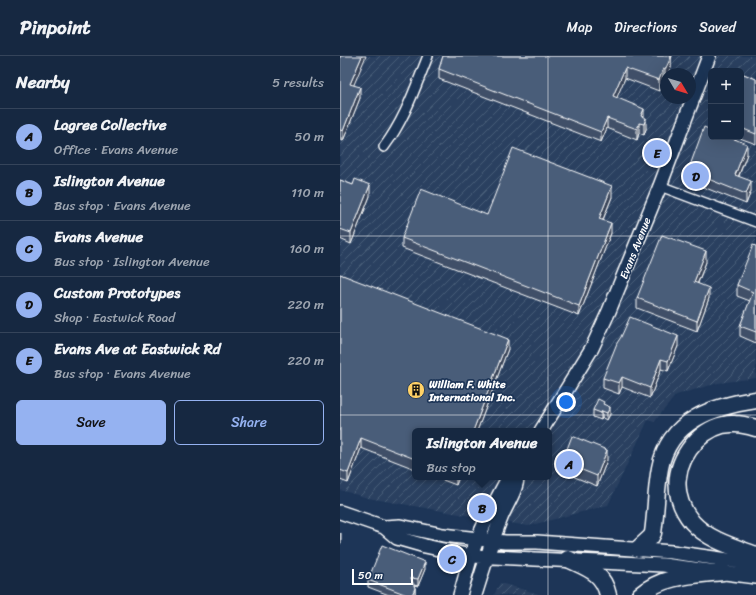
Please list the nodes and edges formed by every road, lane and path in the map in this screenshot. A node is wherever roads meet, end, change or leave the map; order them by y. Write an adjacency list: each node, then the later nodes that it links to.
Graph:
1 (428, 56): 3 (street)
2 (709, 56): 4 (main road, Evans Avenue)
3 (384, 147)
4 (660, 186): 5 (street); 7 (main road, Evans Avenue)
5 (756, 222)
6 (756, 400): 15 (highway)
7 (543, 428)
8 (756, 428): 16 (highway)
9 (507, 480): 13 (main road)
10 (517, 480): 14 (main road)
11 (340, 512): 12 (main road)
12 (384, 527): 13 (main road); 17 (main road)
13 (478, 539): 14 (main road); 17 (main road)
14 (493, 540): 15 (main road); 18 (main road)
15 (638, 549): 21 (main road)
16 (756, 555)
17 (471, 556): 18 (main road); 22 (main road)
18 (488, 556): 19 (main road); 23 (main road)
19 (568, 559): 20 (main road); 24 (highway)
20 (723, 572): 21 (main road); 25 (highway)
21 (755, 572)
22 (460, 595)
23 (475, 595)
24 (608, 595)
25 (640, 595)

